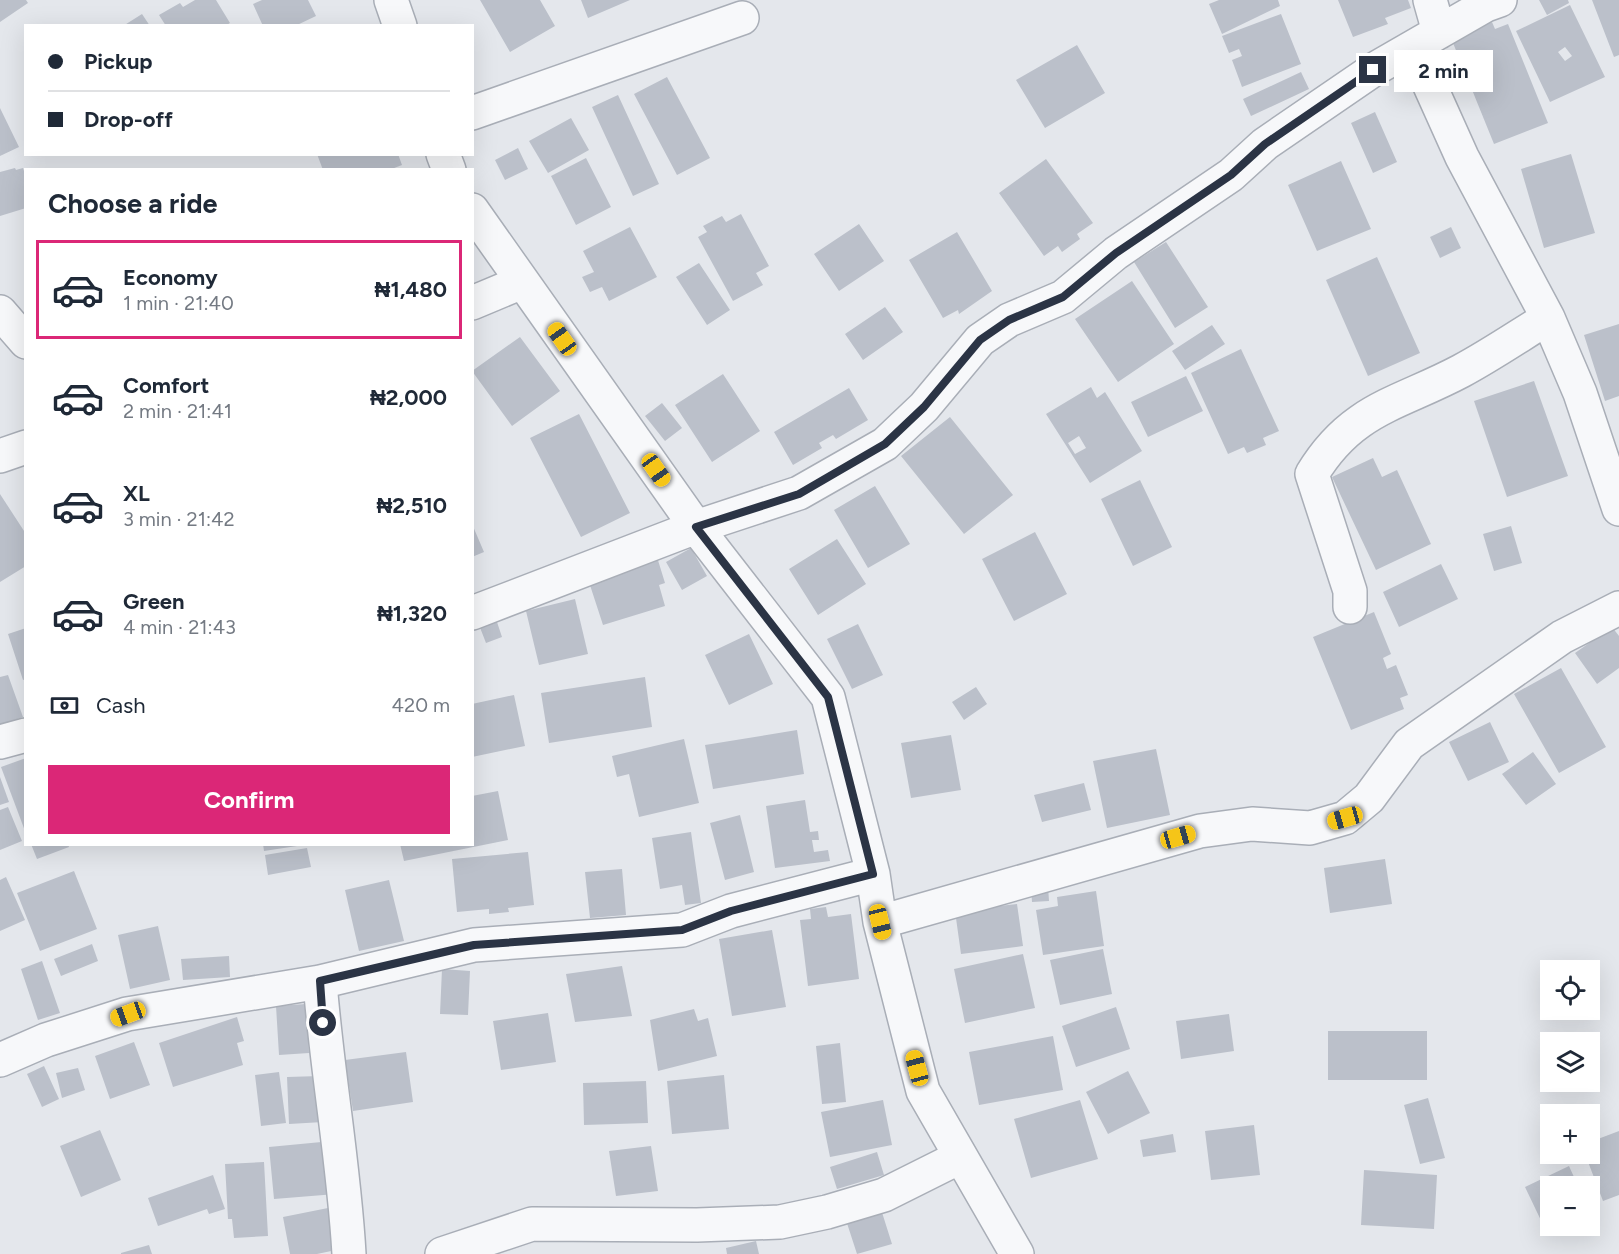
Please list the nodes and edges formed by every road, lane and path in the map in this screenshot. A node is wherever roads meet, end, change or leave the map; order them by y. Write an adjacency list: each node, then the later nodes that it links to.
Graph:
1 (391, 0): 5 (street)
2 (1430, 0): 6 (street)
3 (1500, 0): 6 (street)
4 (742, 18): 7 (street)
5 (399, 24)
6 (1426, 40): 12 (street); 17 (street)
7 (474, 112)
8 (474, 213): 9 (street)
9 (522, 282): 10 (street); 17 (street)
10 (474, 302)
11 (0, 312): 13 (street)
12 (1548, 318): 16 (street); 18 (street)
13 (24, 340)
14 (24, 448): 15 (street)
15 (0, 456)
16 (1619, 509)
17 (696, 527): 20 (street); 23 (street)
18 (1350, 607)
19 (1619, 608): 24 (street)
20 (474, 612)
21 (24, 736): 22 (street)
22 (0, 742)
23 (873, 874): 24 (street); 25 (street)
24 (880, 922): 27 (street)
25 (320, 981): 26 (street); 28 (street)
26 (0, 1060)
27 (960, 1157): 29 (street); 30 (street)
28 (349, 1254)
29 (442, 1254)
30 (1017, 1254)

